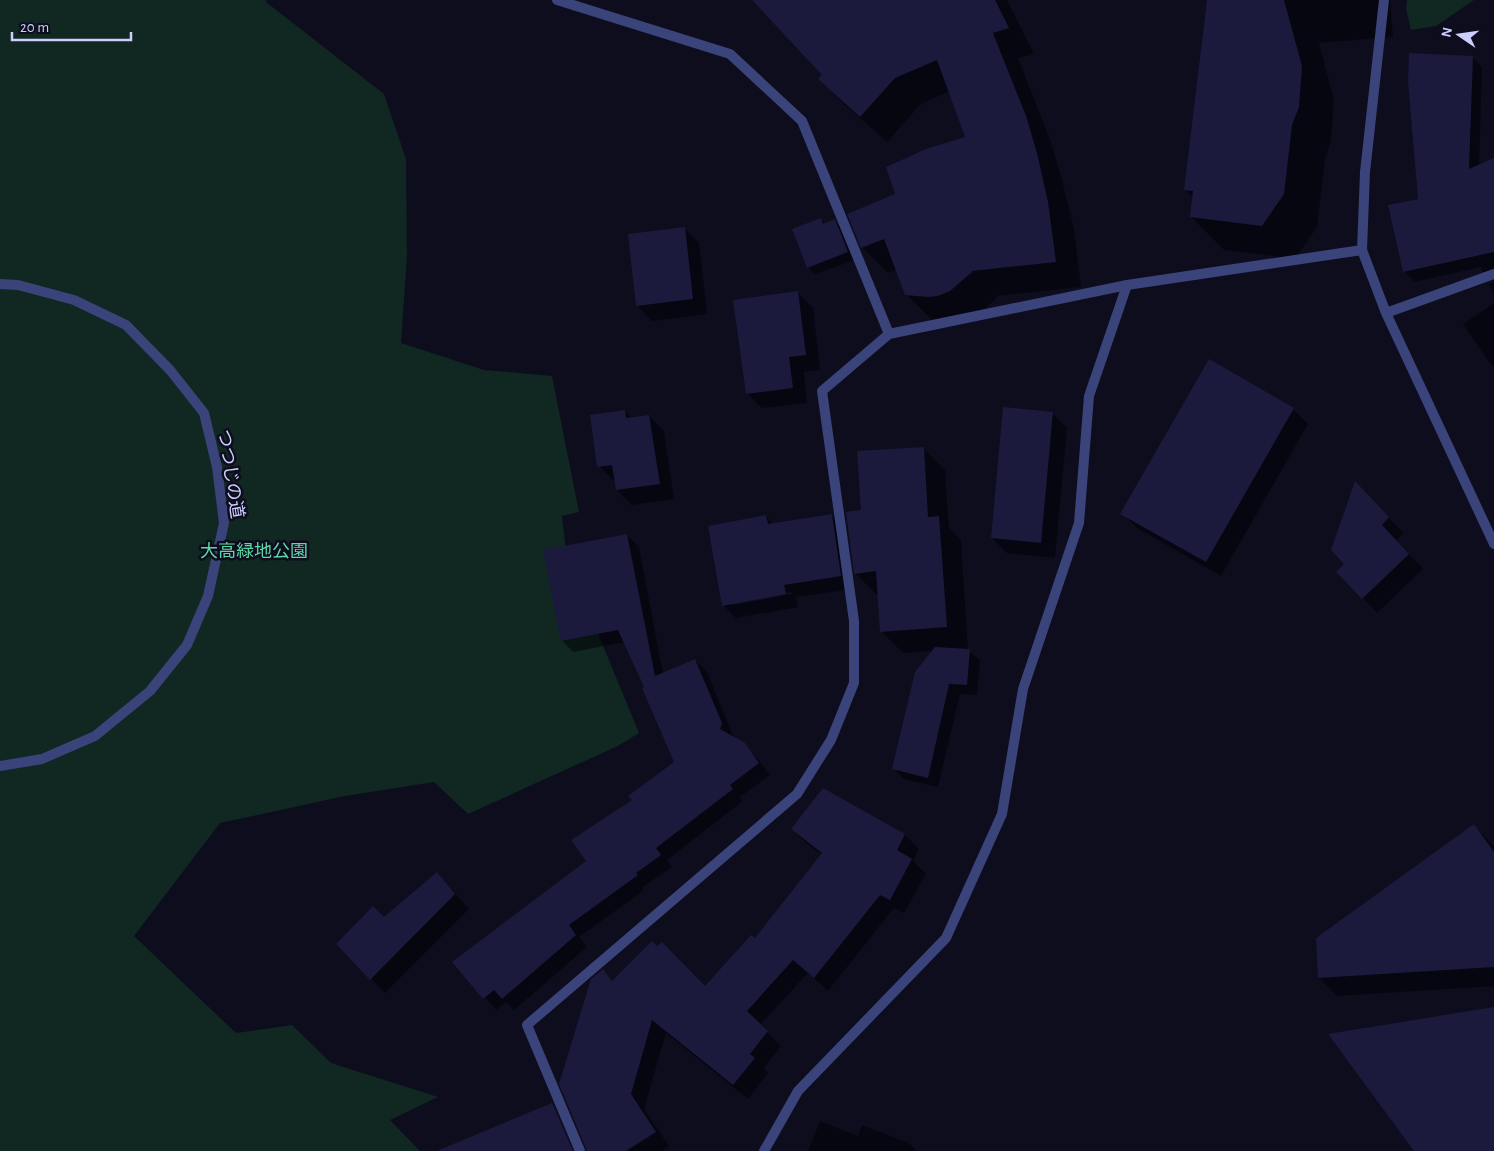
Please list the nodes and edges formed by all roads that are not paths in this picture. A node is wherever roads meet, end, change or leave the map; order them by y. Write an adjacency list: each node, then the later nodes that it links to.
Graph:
1 (557, 0): 8 (street)
2 (1384, 0): 3 (street)
3 (1362, 250): 6 (street); 7 (street)
4 (1494, 274): 7 (street)
5 (0, 284): 10 (street, つつじの道)
6 (1127, 285): 8 (street); 12 (street)
7 (1386, 313): 9 (street)
8 (889, 334): 11 (street)
9 (1494, 544)
10 (0, 766)
11 (580, 1151)
12 (764, 1151)

